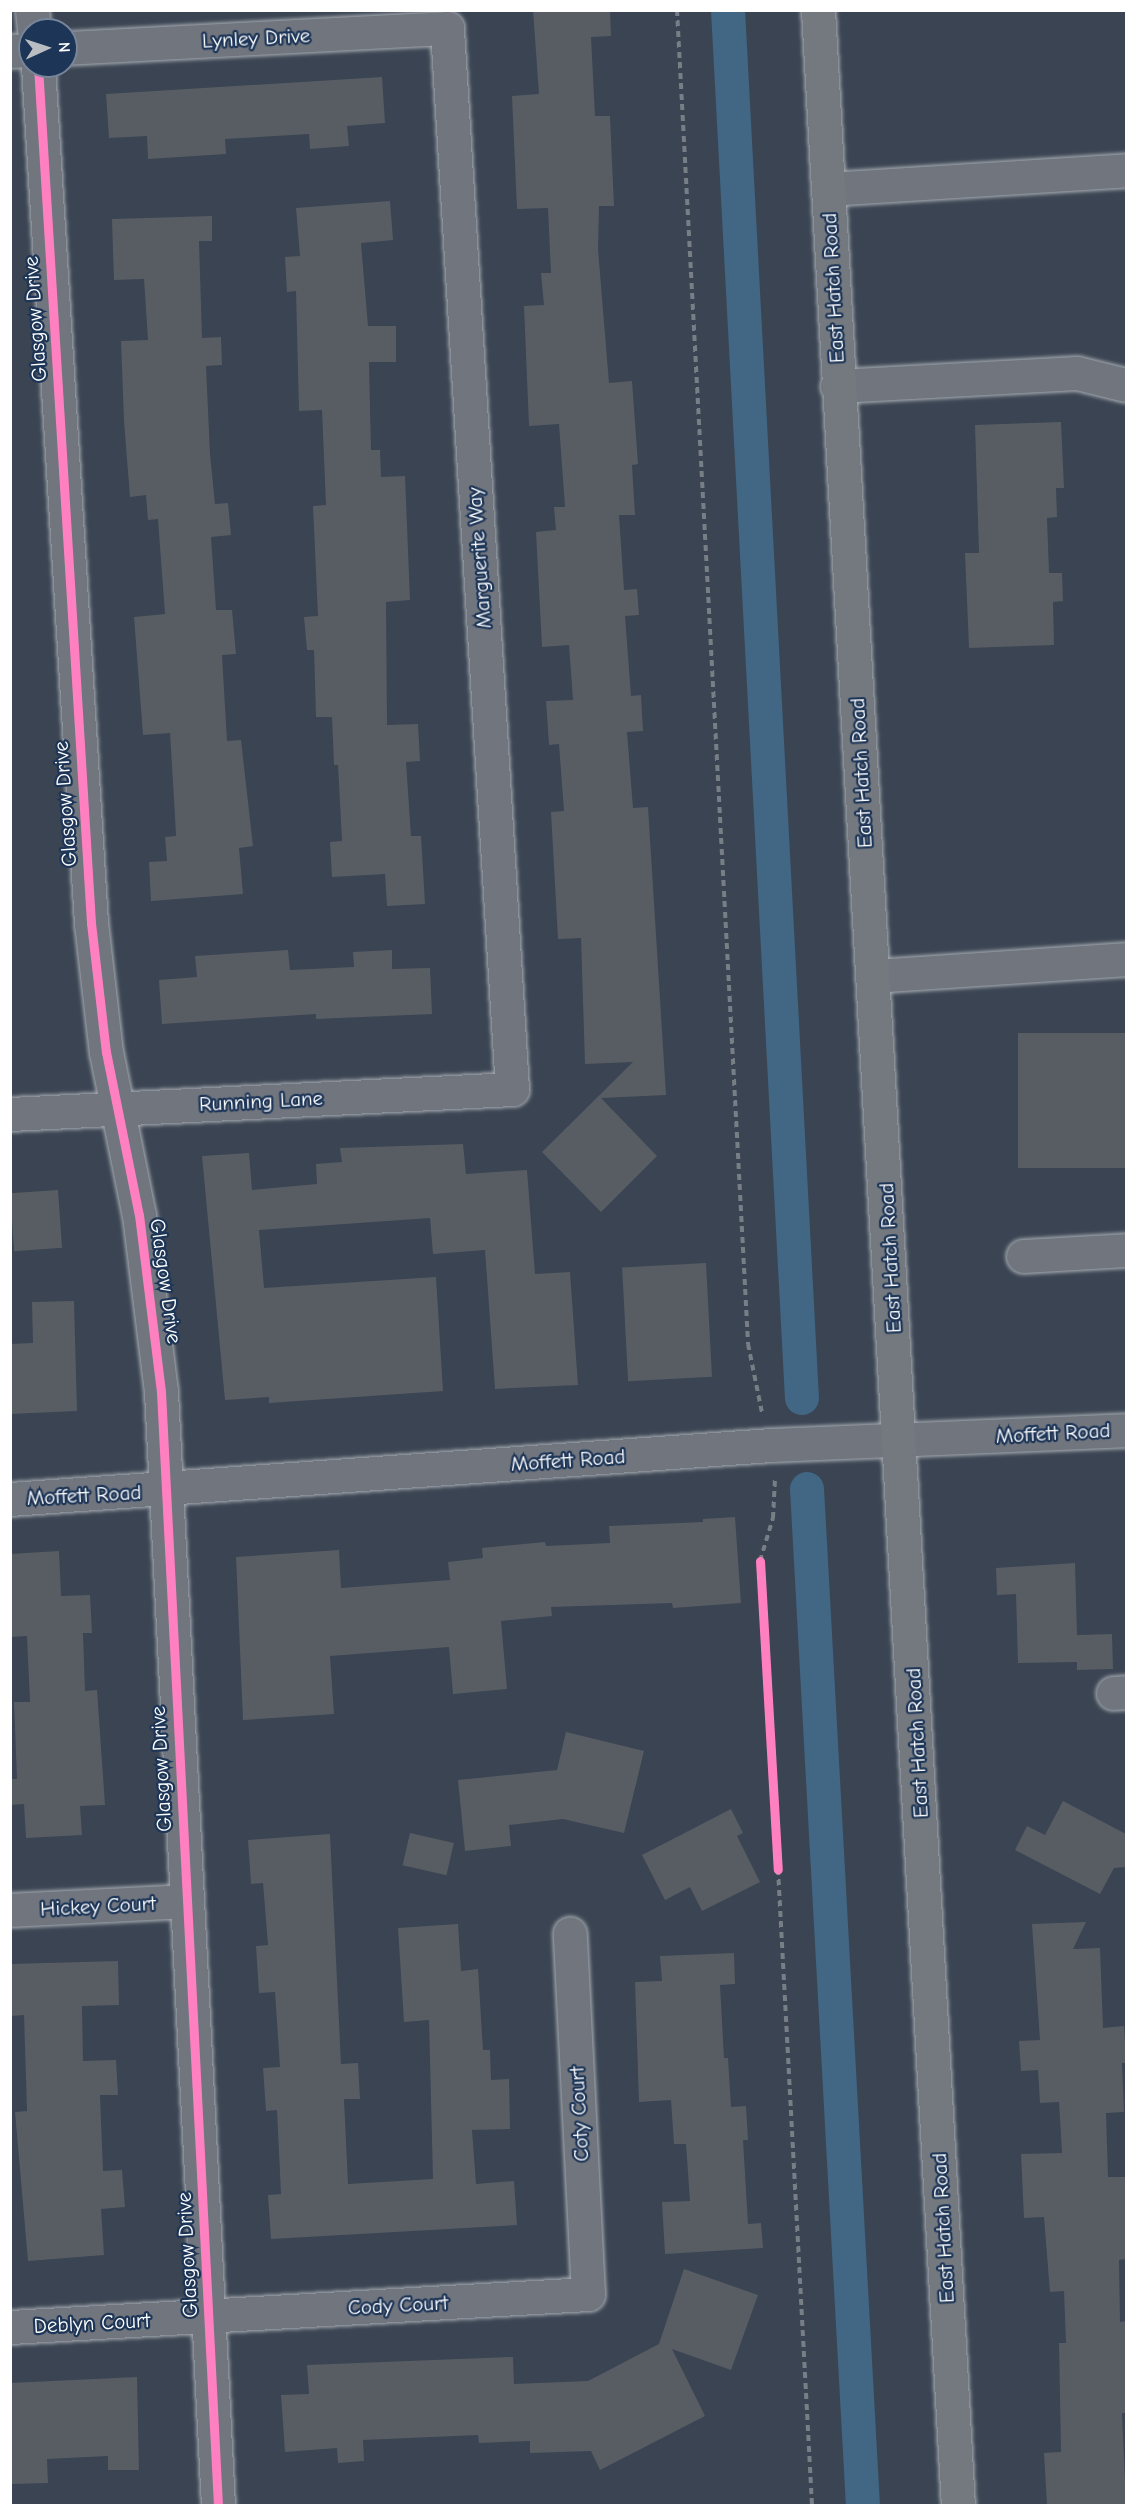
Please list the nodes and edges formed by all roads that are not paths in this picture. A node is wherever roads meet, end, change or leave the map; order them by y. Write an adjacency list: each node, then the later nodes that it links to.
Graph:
1 (818, 10): 6 (main road, East Hatch Road)
2 (447, 28): 3 (street, Lynley Drive); 11 (street, Marguerite Way)
3 (78, 47)
4 (39, 78): 12 (street, Glasgow Drive)
5 (1126, 170): 6 (street)
6 (828, 189): 8 (main road, East Hatch Road)
7 (1126, 385): 8 (street)
8 (837, 386): 10 (main road, East Hatch Road)
9 (1126, 959): 10 (street)
10 (873, 976): 17 (main road, East Hatch Road)
11 (512, 1089): 12 (street, Running Lane)
12 (116, 1109): 13 (street, Running Lane); 18 (street, Glasgow Drive)
13 (10, 1114)
14 (1126, 1250): 15 (street)
15 (1023, 1256)
16 (1126, 1430): 17 (street, Moffett Road)
17 (900, 1441): 18 (street, Moffett Road); 27 (main road, East Hatch Road)
18 (164, 1491): 19 (street, Moffett Road); 20 (street, Glasgow Drive)
19 (10, 1499)
20 (186, 1901): 21 (street, Hickey Court); 24 (street, Glasgow Drive)
21 (10, 1910)
22 (570, 1933): 23 (street, Coty Court)
23 (588, 2294): 24 (street, Cody Court)
24 (208, 2316): 25 (street, Deblyn Court); 26 (street, Glasgow Drive)
25 (10, 2327)
26 (218, 2505)
27 (958, 2505)

